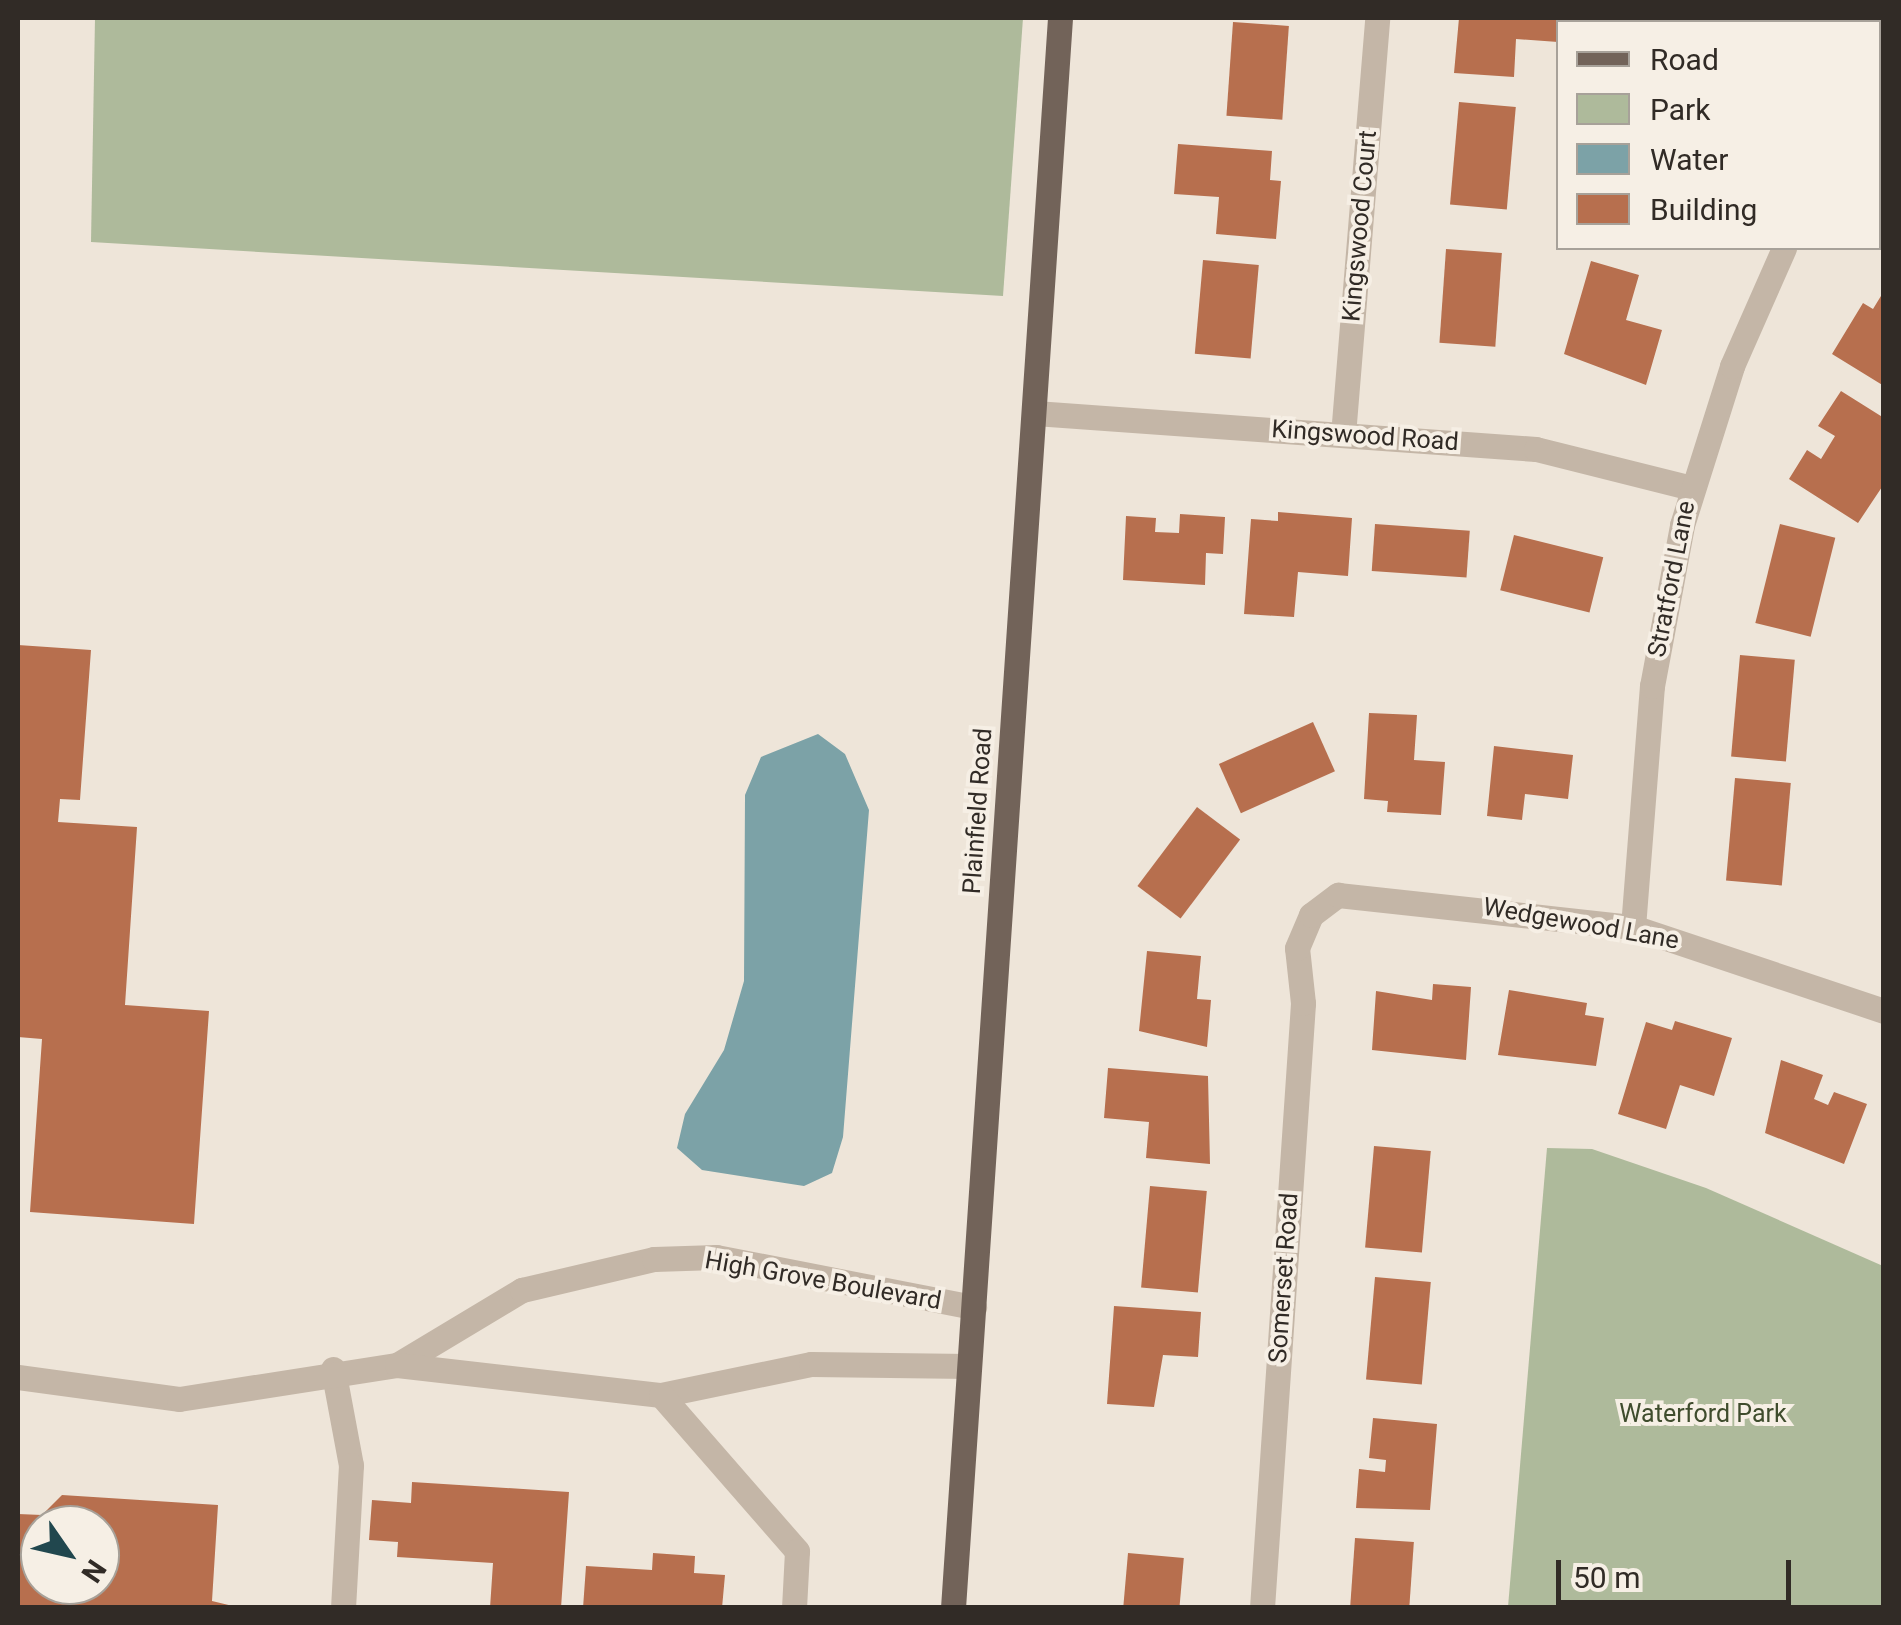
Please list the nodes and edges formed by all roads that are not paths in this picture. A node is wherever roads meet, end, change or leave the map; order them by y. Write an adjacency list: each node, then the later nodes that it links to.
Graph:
1 (1060, 18): 4 (main road, Plainfield Road)
2 (1378, 18): 5 (street, Kingswood Court)
3 (1783, 250): 6 (street, Stratford Lane)
4 (1035, 413): 5 (street, Kingswood Road); 10 (main road, Plainfield Road)
5 (1343, 434): 6 (street, Kingswood Road)
6 (1690, 488): 7 (street, Stratford Lane)
7 (1633, 927): 8 (street, Wedgewood Lane); 9 (street, Wedgewood Lane)
8 (1297, 948): 19 (street, Somerset Road)
9 (1884, 1011)
10 (974, 1307): 11 (street, High Grove Boulevard); 12 (main road, Plainfield Road)
11 (397, 1365): 13 (street, High Grove Boulevard); 15 (street, High Grove Boulevard)
12 (969, 1366): 15 (street, High Grove Boulevard); 18 (main road, Plainfield Road)
13 (333, 1369): 14 (street, High Grove Boulevard); 16 (street)
14 (18, 1377)
15 (661, 1395): 17 (street)
16 (343, 1608)
17 (794, 1608)
18 (953, 1608)
19 (1262, 1608)

